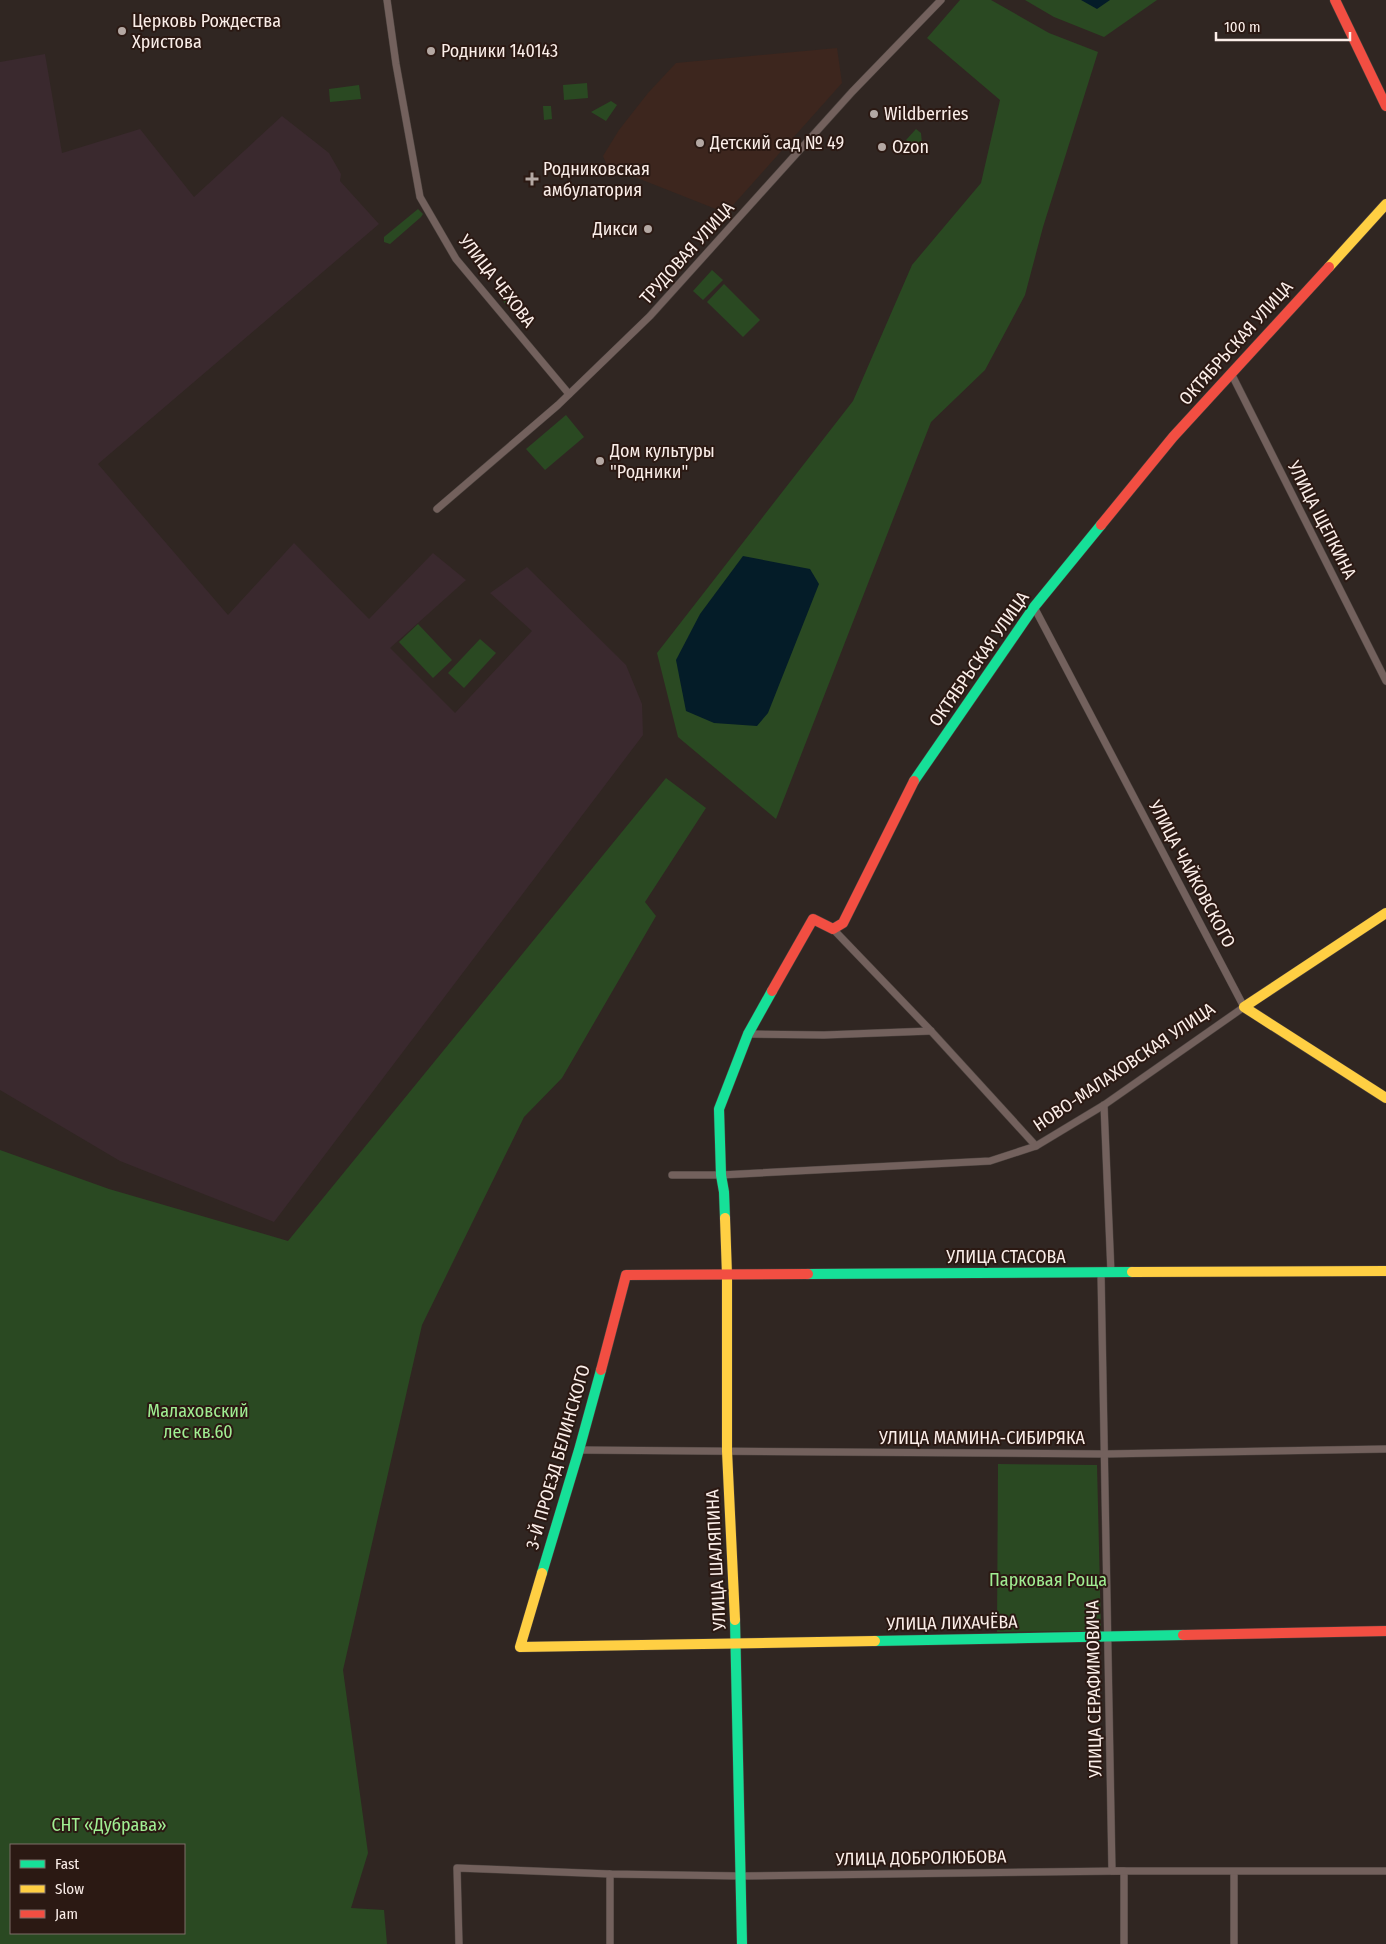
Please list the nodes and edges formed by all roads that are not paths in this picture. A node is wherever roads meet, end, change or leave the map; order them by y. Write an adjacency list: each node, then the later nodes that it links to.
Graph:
1 (387, 0): 7 (street, УЛИЦА ЧЕХОВА)
2 (941, 0): 7 (street, ТРУДОВАЯ УЛИЦА)
3 (1334, 0): 4 (street)
4 (1386, 106)
5 (1386, 204): 6 (street, ОКТЯБРЬСКАЯ УЛИЦА)
6 (1231, 373): 9 (street, ОКТЯБРЬСКАЯ УЛИЦА); 10 (street, УЛИЦА ЩЕПКИНА)
7 (569, 394): 8 (street, ТРУДОВАЯ УЛИЦА)
8 (437, 509)
9 (1034, 607): 12 (street, ОКТЯБРЬСКАЯ УЛИЦА); 13 (street, УЛИЦА ЧАЙКОВСКОГО)
10 (1386, 681)
11 (1386, 913): 13 (street, НОВО-МАЛАХОВСКАЯ УЛИЦА)
12 (833, 929): 14 (street); 15 (street)
13 (1244, 1007): 16 (street, УЛИЦА ЧАЙКОВСКОГО); 17 (street, НОВО-МАЛАХОВСКАЯ УЛИЦА)
14 (931, 1031): 15 (street); 18 (street)
15 (748, 1034): 20 (street)
16 (1386, 1098)
17 (1104, 1105): 18 (street, НОВО-МАЛАХОВСКАЯ УЛИЦА); 22 (street, УЛИЦА СЕРАФИМОВИЧА)
18 (1036, 1146): 20 (street, НОВО-МАЛАХОВСКАЯ УЛИЦА)
19 (672, 1175): 20 (street, НОВО-МАЛАХОВСКАЯ УЛИЦА)
20 (721, 1175): 24 (street, УЛИЦА ШАЛЯПИНА)
21 (1386, 1271): 22 (street, УЛИЦА СТАСОВА)
22 (1106, 1273): 24 (street, УЛИЦА СТАСОВА); 28 (street, УЛИЦА СЕРАФИМОВИЧА)
23 (626, 1275): 24 (street, УЛИЦА СТАСОВА); 25 (street, 3-Й ПРОЕЗД БЕЛИНСКОГО)
24 (727, 1275): 27 (street, УЛИЦА ШАЛЯПИНА)
25 (579, 1450): 27 (street, УЛИЦА МАМИНА-СИБИРЯКА); 32 (street, 3-Й ПРОЕЗД БЕЛИНСКОГО)
26 (1386, 1450): 28 (street, УЛИЦА МАМИНА-СИБИРЯКА)
27 (728, 1451): 28 (street, УЛИЦА МАМИНА-СИБИРЯКА); 31 (street, УЛИЦА ШАЛЯПИНА)
28 (1104, 1454): 30 (street, УЛИЦА СЕРАФИМОВИЧА)
29 (1386, 1631): 30 (street, УЛИЦА ЛИХАЧЁВА)
30 (1109, 1636): 31 (street, УЛИЦА ЛИХАЧЁВА); 33 (street, УЛИЦА СЕРАФИМОВИЧА)
31 (736, 1644): 32 (street, УЛИЦА ЛИХАЧЁВА); 38 (street, УЛИЦА ШАЛЯПИНА)
32 (520, 1647)
33 (1112, 1871): 34 (street, УЛИЦА ДОБРОЛЮБОВА); 38 (street, УЛИЦА ДОБРОЛЮБОВА)
34 (1124, 1871): 36 (street, УЛИЦА ДОБРОЛЮБОВА); 42 (street)
35 (1386, 1871): 36 (street, УЛИЦА ДОБРОЛЮБОВА)
36 (1234, 1872): 43 (street)
37 (610, 1874): 38 (street, УЛИЦА ДОБРОЛЮБОВА); 39 (street, УЛИЦА ДОБРОЛЮБОВА); 40 (street)
38 (741, 1876): 41 (street, УЛИЦА ШАЛЯПИНА)
39 (459, 1944)
40 (610, 1944)
41 (742, 1944)
42 (1124, 1944)
43 (1234, 1944)

